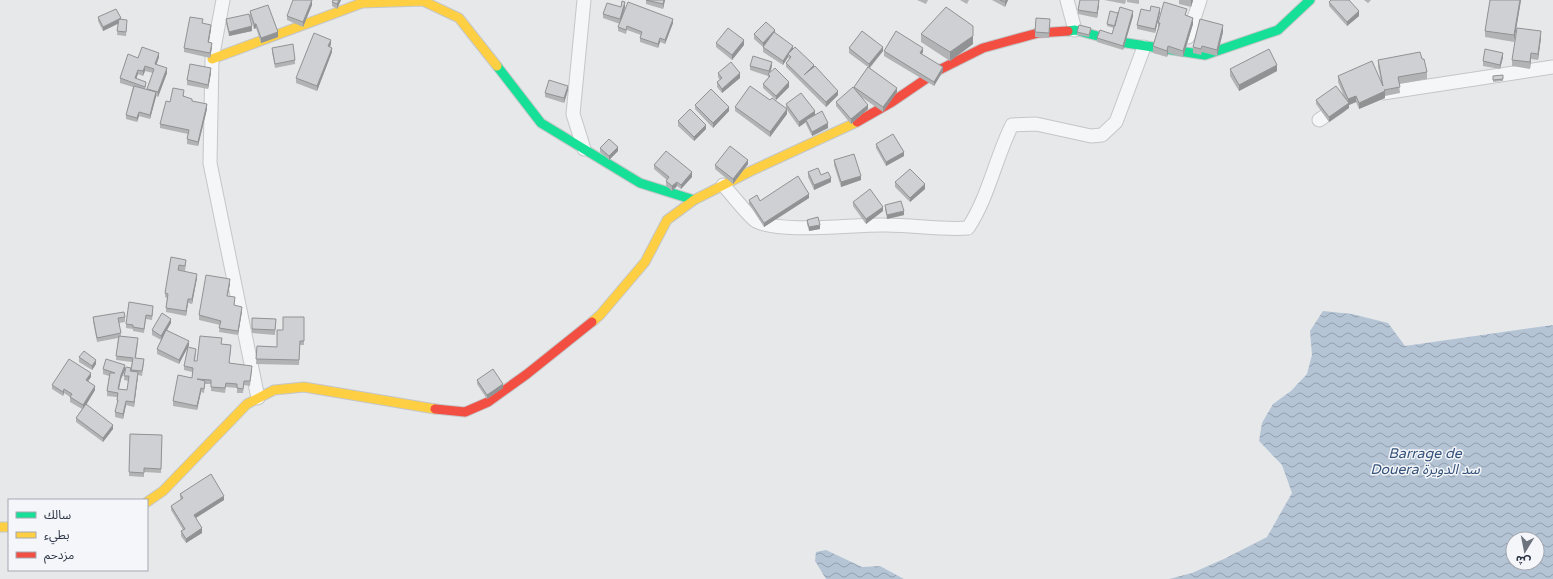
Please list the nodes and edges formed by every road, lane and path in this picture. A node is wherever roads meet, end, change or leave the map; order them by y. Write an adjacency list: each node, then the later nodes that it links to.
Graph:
1 (223, 0): 9 (street)
2 (584, 0): 14 (street)
3 (1067, 0): 6 (street)
4 (1200, 0): 8 (street)
5 (1310, 0): 8 (street)
6 (1075, 30): 7 (street); 15 (street)
7 (1144, 47): 8 (street); 15 (street)
8 (1185, 52)
9 (212, 59): 14 (street); 17 (street)
10 (1553, 67): 11 (street)
11 (1370, 95)
12 (1349, 101): 13 (street)
13 (1319, 120)
14 (584, 149): 16 (street)
15 (724, 185): 16 (street)
16 (694, 200): 17 (street)
17 (258, 398): 18 (street)
18 (148, 501)

